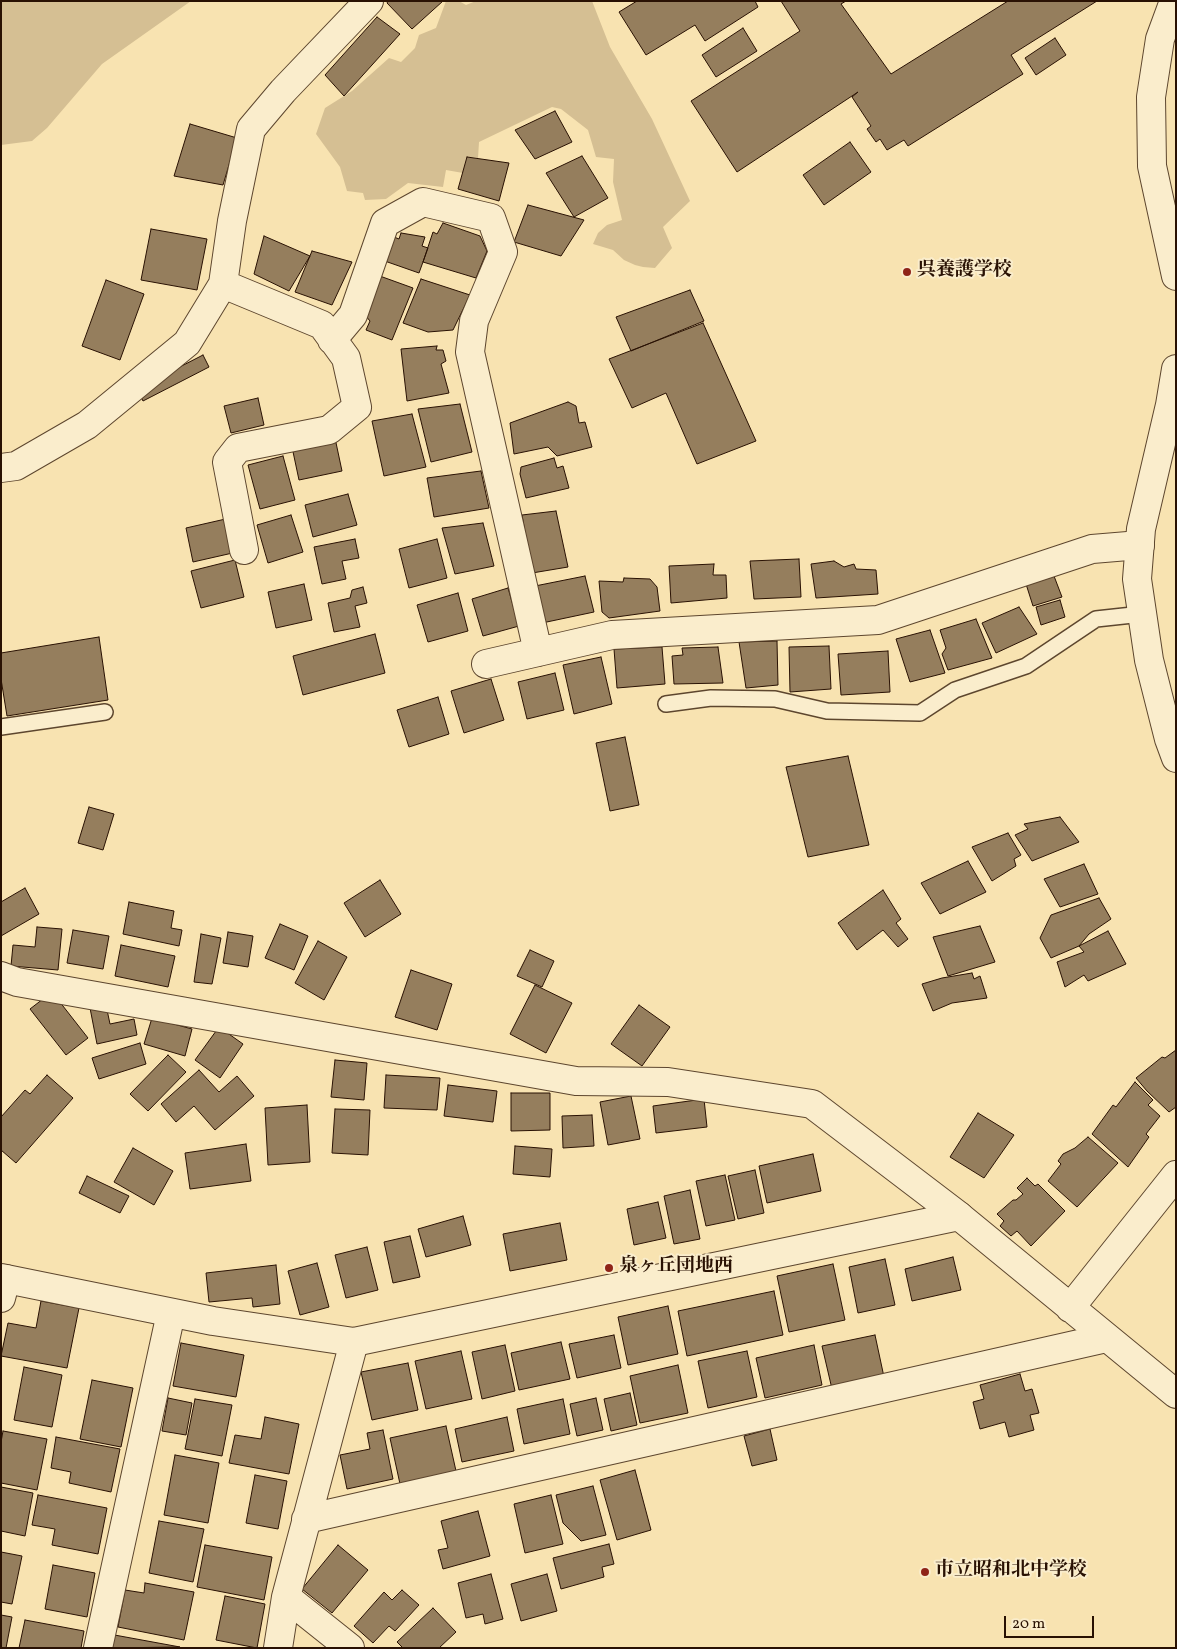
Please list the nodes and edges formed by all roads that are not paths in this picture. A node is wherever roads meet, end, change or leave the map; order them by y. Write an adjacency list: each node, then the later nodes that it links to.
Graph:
1 (370, 1): 4 (street)
2 (1174, 1): 3 (street)
3 (1176, 276)
4 (223, 284): 5 (street); 8 (street)
5 (332, 340): 10 (street); 12 (street)
6 (1176, 369): 7 (street)
7 (1166, 460): 9 (street)
8 (1, 468)
9 (1140, 545): 11 (street); 12 (street)
10 (244, 550)
11 (1142, 614): 14 (lane); 17 (street)
12 (538, 652): 13 (street)
13 (486, 664)
14 (666, 704)
15 (105, 712): 16 (lane)
16 (1, 727)
17 (1176, 758)
18 (1, 976): 20 (street)
19 (1176, 1175): 22 (street)
20 (959, 1216): 22 (street); 25 (street)
21 (3, 1285): 23 (street)
22 (1070, 1308): 24 (street)
23 (171, 1313): 25 (street); 29 (street)
24 (1106, 1338): 26 (street); 27 (street)
25 (354, 1342): 27 (street)
26 (1176, 1394)
27 (306, 1519): 28 (street)
28 (286, 1598): 30 (street); 31 (street)
29 (98, 1648)
30 (278, 1648)
31 (350, 1648)

